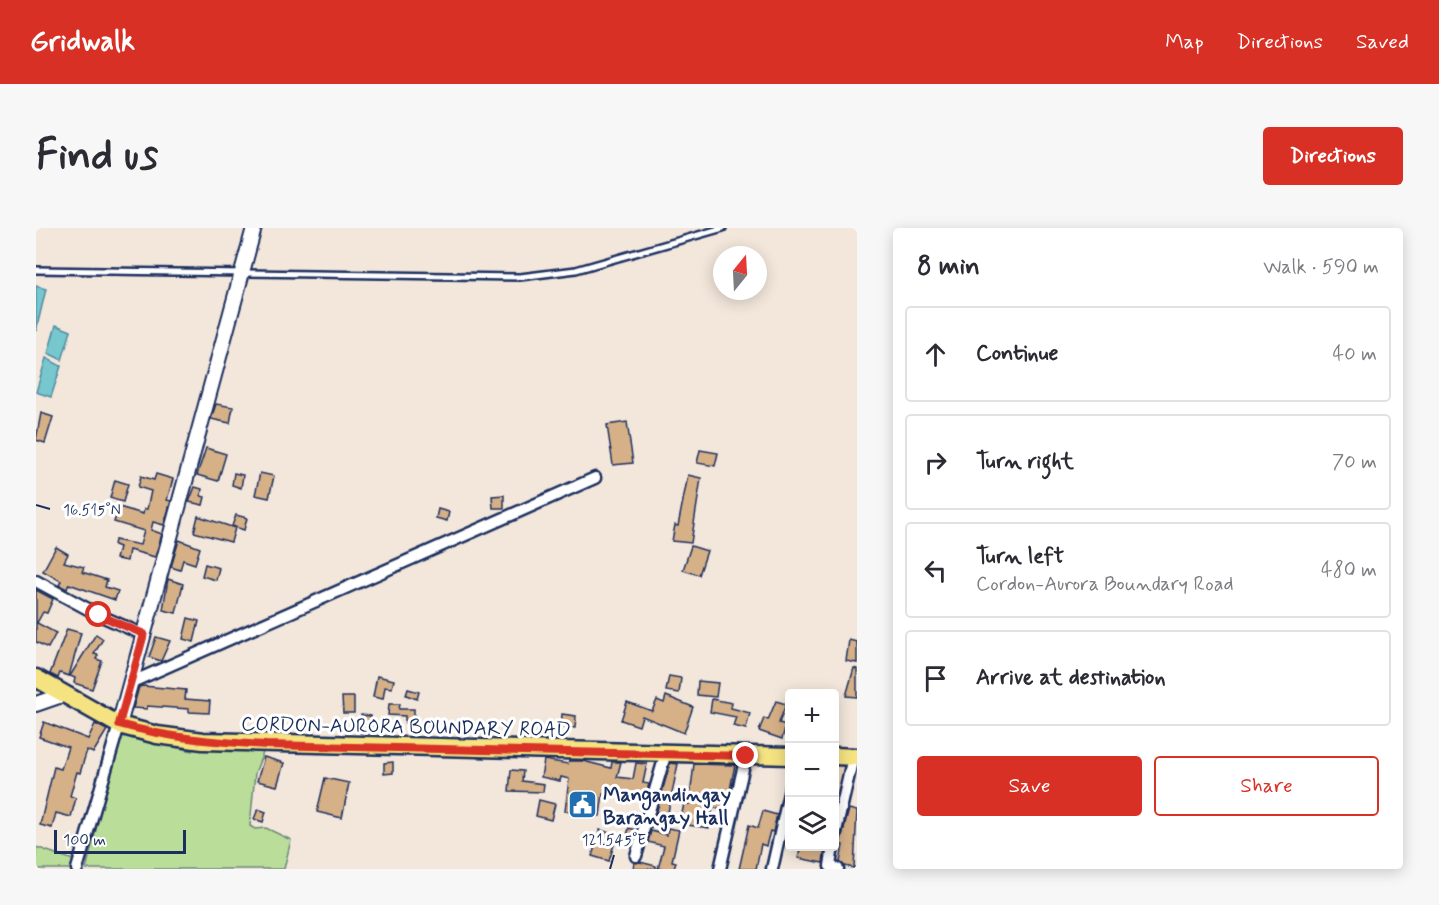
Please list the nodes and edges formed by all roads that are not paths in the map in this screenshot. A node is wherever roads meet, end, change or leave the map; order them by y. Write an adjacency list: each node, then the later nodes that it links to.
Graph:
1 (254, 228): 4 (street)
2 (723, 228): 4 (lane)
3 (36, 270): 4 (lane)
4 (242, 274): 7 (street)
5 (595, 478): 9 (street)
6 (36, 581): 7 (street)
7 (144, 634): 9 (street)
8 (36, 678): 10 (main road, CORDON-AURORA BOUNDARY ROAD)
9 (130, 682): 12 (street)
10 (62, 695): 11 (street); 12 (main road, CORDON-AURORA BOUNDARY ROAD)
11 (36, 704)
12 (119, 724): 13 (main road, CORDON-AURORA BOUNDARY ROAD); 22 (street)
13 (666, 752): 14 (main road, CORDON-AURORA BOUNDARY ROAD); 21 (street)
14 (746, 756): 15 (main road, CORDON-AURORA BOUNDARY ROAD); 23 (street)
15 (785, 756)
16 (839, 756): 17 (main road)
17 (855, 757): 19 (street)
18 (787, 797): 24 (street)
19 (839, 820)
20 (832, 851): 25 (street)
21 (636, 856)
22 (77, 869)
23 (720, 869)
24 (772, 869)
25 (838, 869)

